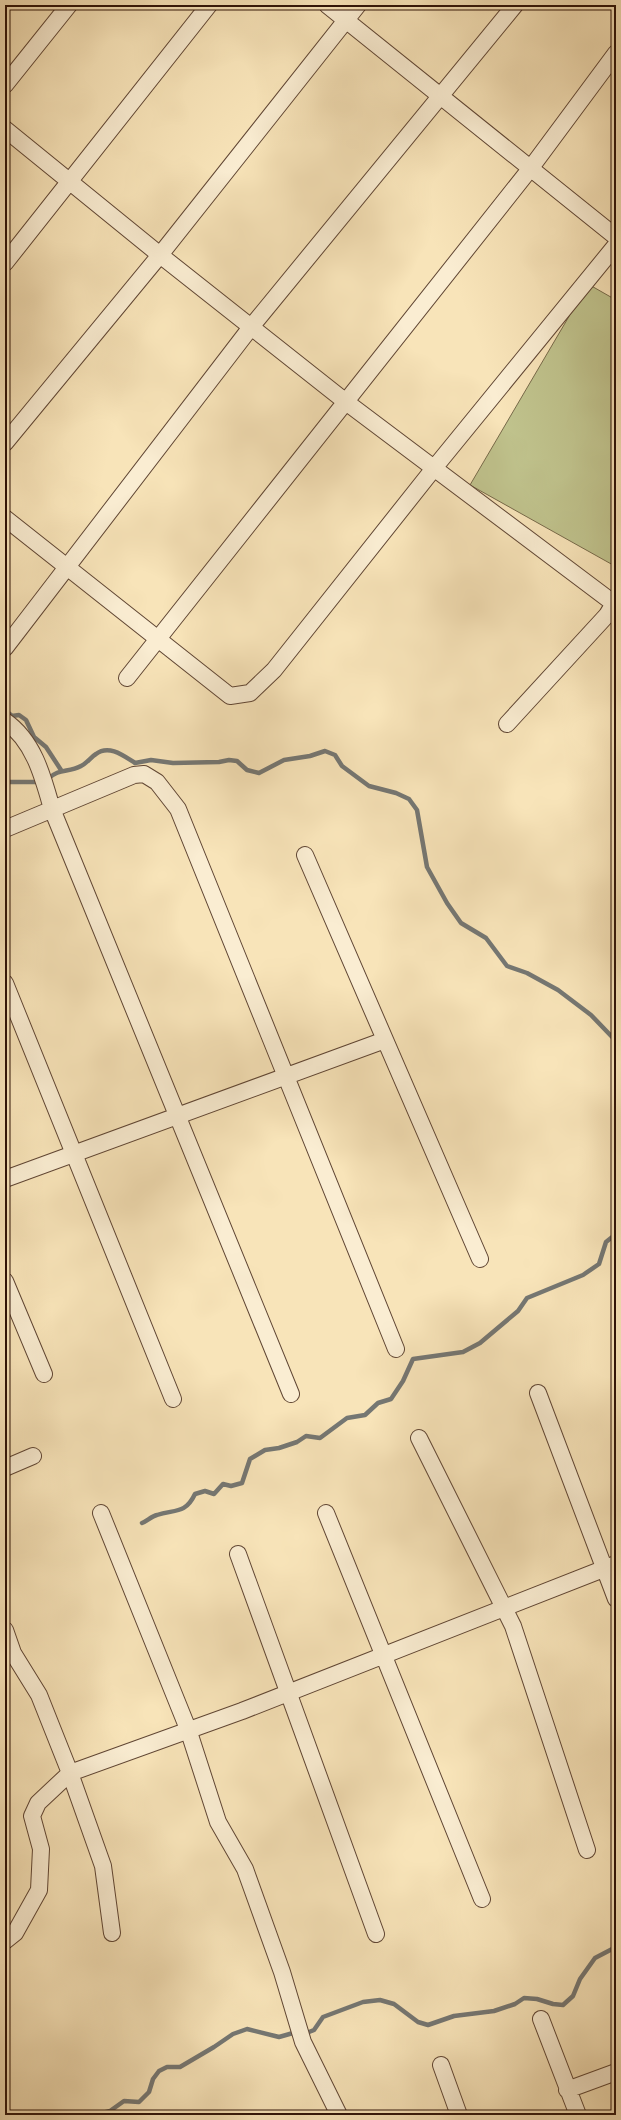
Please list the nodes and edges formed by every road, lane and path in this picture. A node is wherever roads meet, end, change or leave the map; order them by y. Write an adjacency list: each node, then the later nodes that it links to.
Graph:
1 (69, 5): 8 (street)
2 (209, 5): 12 (street)
3 (327, 5): 6 (street)
4 (358, 5): 6 (street)
5 (515, 5): 9 (street)
6 (346, 20): 9 (street); 15 (street)
7 (616, 52): 11 (street)
8 (5, 85)
9 (440, 96): 11 (street); 17 (street)
10 (5, 129): 12 (street)
11 (530, 169): 13 (street); 18 (street)
12 (70, 180): 15 (street); 16 (street)
13 (616, 237)
14 (616, 245): 20 (street)
15 (160, 256): 17 (street); 19 (street)
16 (5, 263)
17 (251, 327): 18 (street); 22 (street)
18 (346, 402): 20 (street); 24 (street)
19 (5, 443)
20 (435, 467): 23 (street); 24 (street)
21 (5, 518): 22 (street)
22 (67, 566): 24 (street); 25 (street)
23 (615, 603): 28 (street)
24 (158, 639): 26 (street)
25 (5, 648)
26 (127, 678)
27 (5, 721): 29 (street)
28 (507, 724)
29 (52, 809): 30 (street); 34 (street); 35 (street)
30 (5, 829)
31 (305, 854): 33 (street)
32 (5, 983): 36 (street)
33 (385, 1040): 34 (street); 38 (street)
34 (285, 1075): 35 (street); 40 (street)
35 (178, 1115): 36 (street); 43 (street)
36 (73, 1154): 37 (street); 44 (street)
37 (5, 1179)
38 (480, 1259)
39 (5, 1281): 41 (street)
40 (396, 1349)
41 (44, 1374)
42 (538, 1393): 51 (street)
43 (291, 1394)
44 (173, 1399)
45 (419, 1438): 53 (street)
46 (33, 1456): 47 (street)
47 (5, 1468)
48 (101, 1513): 57 (street)
49 (326, 1513): 55 (street)
50 (238, 1554): 56 (street)
51 (610, 1566): 52 (street); 53 (street)
52 (616, 1599)
53 (504, 1608): 55 (street); 59 (street)
54 (5, 1630): 58 (street)
55 (384, 1655): 56 (street); 60 (street)
56 (289, 1692): 57 (street); 62 (street)
57 (188, 1729): 58 (street); 68 (street)
58 (70, 1773): 61 (street); 63 (street)
59 (587, 1850)
60 (482, 1899)
61 (112, 1933)
62 (376, 1934)
63 (5, 1941)
64 (541, 2019): 67 (street)
65 (441, 2065): 69 (street)
66 (616, 2072): 67 (street)
67 (567, 2090): 70 (street)
68 (339, 2115)
69 (459, 2115)
70 (578, 2115)

